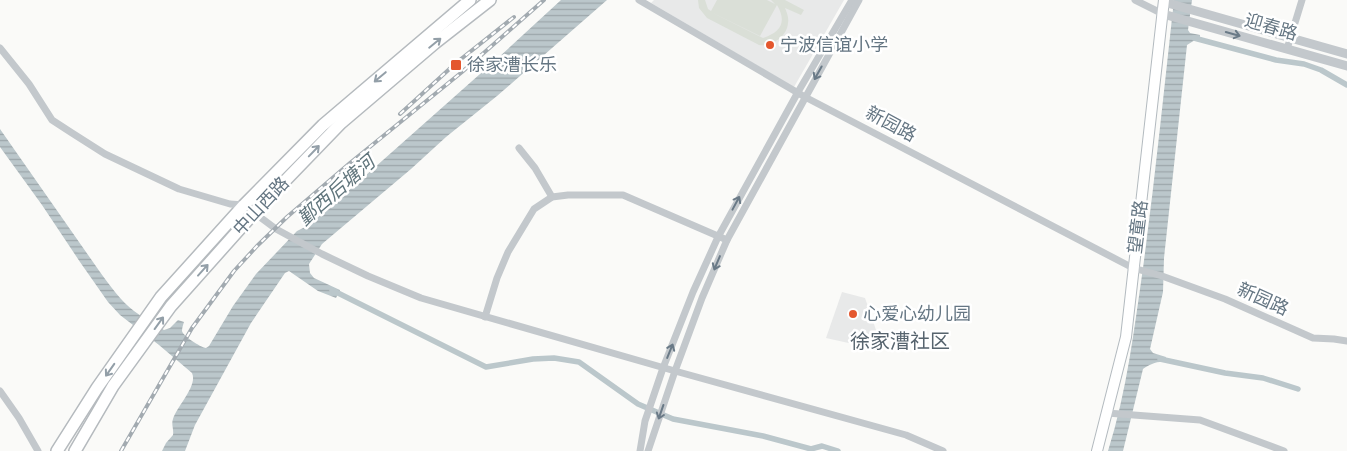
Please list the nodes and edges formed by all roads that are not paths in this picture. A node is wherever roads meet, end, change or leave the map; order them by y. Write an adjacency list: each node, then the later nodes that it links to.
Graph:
1 (470, 0): 19 (main road, 中山西路, one-way to 19)
2 (490, 0): 20 (main road, 中山西路, one-way to 2)
3 (639, 0): 15 (street, 新园路)
4 (852, 0): 15 (street)
5 (859, 0): 16 (street, one-way to 16)
6 (1135, 0): 9 (street)
7 (1302, 0): 10 (street)
8 (1165, 1): 9 (main road, 望童路); 10 (street, 迎春路)
9 (1167, 15): 12 (street, 迎春路, one-way to 12); 23 (main road, 望童路)
10 (1291, 37): 12 (street); 13 (street, 迎春路)
11 (0, 48): 19 (street)
12 (1287, 49): 14 (street, 迎春路)
13 (1347, 54)
14 (1347, 66)
15 (798, 92): 16 (street, 新园路); 21 (street, one-way to 15)
16 (805, 96): 22 (street); 23 (street, 新园路)
17 (519, 148): 18 (street)
18 (552, 197): 21 (street); 24 (street)
19 (244, 205): 20 (street); 31 (main road, 中山西路, one-way to 31)
20 (254, 213): 24 (street); 32 (main road, 中山西路, one-way to 20)
21 (718, 236): 22 (street); 26 (street, one-way to 21)
22 (727, 240): 27 (street, one-way to 27)
23 (1136, 268): 25 (street, 新园路); 29 (main road, 望童路)
24 (485, 316): 26 (street)
25 (1347, 341)
26 (663, 368): 27 (street); 33 (street)
27 (675, 371): 34 (street, one-way to 34); 35 (street)
28 (0, 391): 30 (street)
29 (1107, 413): 36 (main road, 望童路); 37 (street)
30 (38, 451)
31 (57, 451)
32 (74, 451)
33 (640, 451)
34 (648, 451)
35 (943, 451)
36 (1097, 451)
37 (1284, 451)

